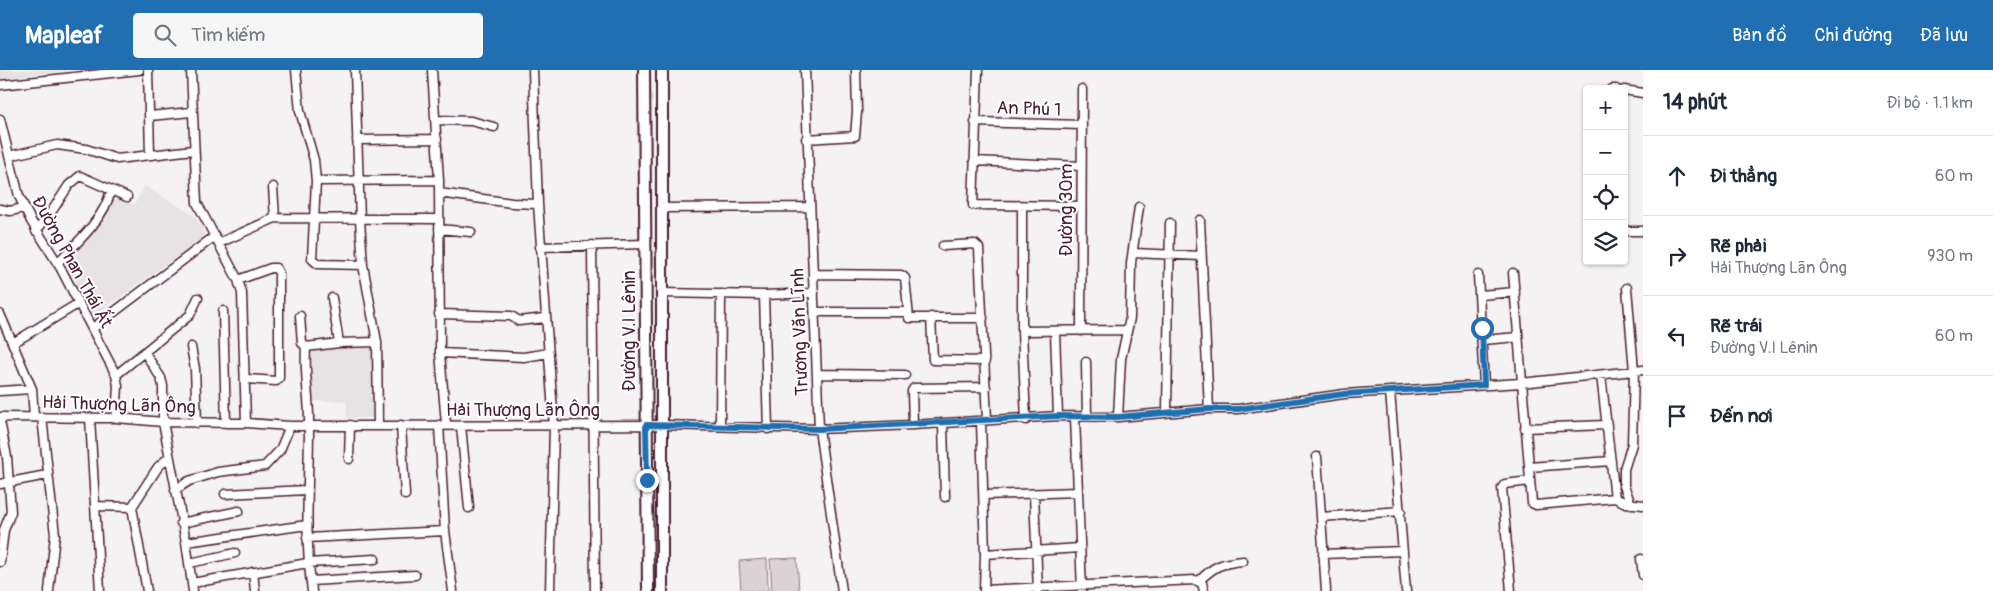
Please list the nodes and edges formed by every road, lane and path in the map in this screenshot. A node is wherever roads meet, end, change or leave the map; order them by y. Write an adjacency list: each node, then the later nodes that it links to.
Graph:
1 (139, 70): 13 (street)
2 (148, 70): 18 (street)
3 (191, 70): 17 (street)
4 (296, 70): 33 (street)
5 (355, 70): 26 (street)
6 (432, 70): 20 (street)
7 (534, 70): 39 (street)
8 (644, 70): 59 (main road, Đường V.I Lênin)
9 (662, 70): 45 (main road, Đường V.I Lênin)
10 (805, 70): 25 (street, Trương Văn Lĩnh)
11 (856, 70): 25 (street)
12 (978, 70): 21 (street)
13 (0, 85)
14 (1082, 89): 22 (street, Đường 30m)
15 (1628, 91): 16 (street)
16 (1643, 94)
17 (191, 112): 18 (street); 27 (street)
18 (150, 116): 28 (street)
19 (0, 119): 29 (street, Đường Phan Thái Ất)
20 (437, 120): 23 (street); 24 (street)
21 (975, 122): 22 (street, An Phú 1); 30 (street)
22 (1082, 125): 31 (street, Đường 30m)
23 (494, 127)
24 (437, 138): 26 (street); 32 (street)
25 (806, 139): 42 (street, Trương Văn Lĩnh)
26 (357, 140): 34 (street)
27 (193, 150): 28 (street); 58 (street)
28 (150, 155): 29 (street)
29 (9, 156): 44 (street, Đường Phan Thái Ất)
30 (974, 161): 31 (street); 40 (street)
31 (1081, 166): 41 (street, Đường 30m)
32 (439, 180): 34 (street); 37 (street)
33 (316, 181): 34 (street); 48 (street)
34 (358, 182): 50 (street)
35 (273, 186): 47 (street)
36 (111, 190): 38 (street); 54 (street); 66 (street)
37 (439, 193): 39 (street); 49 (street)
38 (127, 198)
39 (538, 204): 62 (street)
40 (1022, 206): 41 (street); 93 (street)
41 (1081, 206): 94 (street, Đường 30m)
42 (809, 207): 45 (street); 69 (street, Trương Văn Lĩnh)
43 (1140, 207): 63 (street)
44 (24, 208): 46 (street); 54 (street, Đường Phan Thái Ất)
45 (661, 208): 74 (main road, Đường V.I Lênin)
46 (0, 209)
47 (274, 218): 48 (street); 58 (street)
48 (314, 219): 50 (street); 67 (street)
49 (438, 219): 50 (street); 53 (street)
50 (360, 220): 67 (street)
51 (1200, 220): 65 (street)
52 (1170, 223): 64 (street)
53 (439, 229): 57 (street); 86 (street)
54 (36, 230): 66 (street, Đường Phan Thái Ất)
55 (1628, 231): 56 (street)
56 (1643, 231)
57 (472, 232)
58 (217, 239): 71 (street); 91 (street)
59 (645, 244): 60 (street); 143 (main road, Đường V.I Lênin)
60 (592, 246): 62 (street); 150 (street)
61 (943, 246): 90 (street)
62 (540, 247): 89 (street)
63 (1133, 253): 64 (street); 92 (street)
64 (1168, 254): 65 (street); 122 (street)
65 (1201, 256): 121 (street)
66 (57, 263): 81 (street, Đường Phan Thái Ất)
67 (363, 265): 98 (street)
68 (1513, 273): 73 (street)
69 (812, 274): 75 (street, Trương Văn Lĩnh); 84 (street)
70 (1478, 275): 78 (street)
71 (238, 280): 114 (street); 114 (street)
72 (1627, 288): 109 (street)
73 (1515, 292): 78 (street); 96 (street)
74 (662, 293): 76 (street); 144 (main road, Đường V.I Lênin)
75 (814, 293): 77 (street); 83 (street, Trương Văn Lĩnh)
76 (721, 294): 77 (street); 151 (street)
77 (764, 295): 154 (street)
78 (1480, 295): 97 (street)
79 (198, 298): 103 (street)
80 (332, 298): 100 (street)
81 (79, 303): 91 (street, Đường Phan Thái Ất); 99 (street)
82 (223, 311): 136 (street)
83 (815, 312): 84 (street); 110 (street, Trương Văn Lĩnh)
84 (907, 312): 88 (street)
85 (0, 314): 99 (street)
86 (439, 314): 89 (street); 104 (street)
87 (300, 316): 102 (street)
88 (931, 317): 90 (street); 106 (street)
89 (545, 318): 105 (street)
90 (983, 318): 106 (street)
91 (92, 328): 111 (street, Đường Phan Thái Ất)
92 (1127, 330): 94 (street); 128 (street)
93 (1022, 331): 95 (street); 132 (street)
94 (1080, 331): 95 (street)
95 (1055, 332): 123 (street)
96 (1518, 337): 97 (street); 115 (street)
97 (1483, 340): 116 (street)
98 (377, 342): 100 (street); 140 (street)
99 (13, 343): 118 (street)
100 (339, 343): 102 (street)
101 (191, 347): 135 (street)
102 (306, 347): 147 (street)
103 (145, 353): 111 (street); 134 (street)
104 (440, 353): 105 (street); 142 (street)
105 (549, 353): 149 (street)
106 (986, 362): 117 (street)
107 (1086, 362): 124 (street)
108 (1643, 370): 109 (street, Hải Thượng Lãn Ông)
109 (1634, 371): 113 (street, Hải Thượng Lãn Ông); 174 (street)
110 (817, 374): 112 (street); 155 (street, Trương Văn Lĩnh)
111 (116, 375): 130 (street, Đường Phan Thái Ất)
112 (905, 375)
113 (1601, 375): 115 (street, Hải Thượng Lãn Ông); 145 (street)
114 (246, 380): 137 (street)
115 (1521, 383): 116 (street, Hải Thượng Lãn Ông); 153 (street)
116 (1484, 385): 120 (street, Hải Thượng Lãn Ông)
117 (986, 387): 131 (street); 152 (street)
118 (32, 389): 119 (street); 126 (street)
119 (0, 391)
120 (1390, 391): 121 (street, Hải Thượng Lãn Ông); 180 (street)
121 (1209, 409): 122 (street, Hải Thượng Lãn Ông)
122 (1167, 412): 128 (street, Hải Thượng Lãn Ông)
123 (1058, 416): 127 (street, Hải Thượng Lãn Ông); 132 (street, Hải Thượng Lãn Ông)
124 (1087, 416): 127 (street, Hải Thượng Lãn Ông); 128 (street, Hải Thượng Lãn Ông)
125 (0, 417): 126 (street, Hải Thượng Lãn Ông)
126 (38, 417): 129 (street, Hải Thượng Lãn Ông); 161 (street)
127 (1075, 417): 167 (street)
128 (1118, 417)
129 (90, 418): 130 (street, Hải Thượng Lãn Ông); 176 (street)
130 (116, 418): 134 (street, Hải Thượng Lãn Ông)
131 (984, 420): 132 (street, Hải Thượng Lãn Ông); 138 (street, Hải Thượng Lãn Ông); 171 (street)
132 (1026, 420)
133 (0, 421): 163 (street)
134 (163, 422): 135 (street, Hải Thượng Lãn Ông); 157 (street)
135 (197, 423): 136 (street, Hải Thượng Lãn Ông)
136 (226, 423): 137 (street, Hải Thượng Lãn Ông)
137 (246, 423): 146 (street, Hải Thượng Lãn Ông)
138 (943, 424): 152 (street, Hải Thượng Lãn Ông); 172 (street)
139 (350, 425): 140 (street, Hải Thượng Lãn Ông); 147 (street, Hải Thượng Lãn Ông); 158 (street)
140 (378, 425): 141 (street, Hải Thượng Lãn Ông)
141 (401, 425): 142 (street, Hải Thượng Lãn Ông); 170 (street)
142 (442, 425): 148 (street, Hải Thượng Lãn Ông); 184 (street)
143 (646, 425): 144 (street, Hải Thượng Lãn Ông); 150 (street, Hải Thượng Lãn Ông); 215 (main road, Đường V.I Lênin)
144 (662, 425): 151 (street, Hải Thượng Lãn Ông); 216 (main road, Đường V.I Lênin)
145 (1607, 425): 153 (street); 159 (street)
146 (290, 426): 147 (street, Hải Thượng Lãn Ông); 165 (street)
147 (309, 426): 166 (street)
148 (461, 426): 149 (street, Hải Thượng Lãn Ông); 178 (street)
149 (554, 426): 150 (street, Hải Thượng Lãn Ông); 213 (street)
150 (594, 426): 214 (street)
151 (720, 426): 154 (street, Hải Thượng Lãn Ông)
152 (913, 426): 155 (street, Hải Thượng Lãn Ông)
153 (1526, 428): 160 (street)
154 (768, 429): 155 (street, Hải Thượng Lãn Ông)
155 (819, 429): 217 (street, Trương Văn Lĩnh)
156 (1317, 457): 181 (street)
157 (168, 458): 165 (street); 177 (street)
158 (349, 459)
159 (1611, 461): 160 (street); 173 (street)
160 (1529, 467): 162 (street)
161 (47, 475): 163 (street); 207 (street)
162 (1530, 481): 173 (street); 223 (street)
163 (10, 483): 164 (street); 196 (street)
164 (0, 484)
165 (175, 490): 182 (street)
166 (307, 490): 168 (street); 183 (street)
167 (1078, 492): 169 (street); 187 (street)
168 (225, 494)
169 (1034, 494): 171 (street); 189 (street)
170 (405, 495)
171 (984, 495): 191 (street)
172 (945, 497)
173 (1615, 498): 174 (street)
174 (1631, 504): 175 (street)
175 (1643, 504)
176 (96, 506): 177 (street); 208 (street)
177 (132, 507): 209 (street)
178 (468, 508)
179 (239, 511): 182 (street)
180 (1401, 511): 181 (street); 188 (street)
181 (1321, 517): 192 (street)
182 (181, 523): 186 (street)
183 (307, 524): 185 (street); 186 (street)
184 (445, 531): 185 (street); 212 (street)
185 (308, 538): 197 (street)
186 (186, 542): 198 (street)
187 (1080, 548): 189 (street); 205 (street)
188 (1403, 550): 192 (street); 222 (street)
189 (1037, 552): 191 (street); 206 (street)
190 (235, 553): 198 (street)
191 (985, 554): 218 (street)
192 (1323, 554): 220 (street)
193 (375, 559): 197 (street)
194 (1641, 559): 200 (street)
195 (1243, 561): 203 (street)
196 (0, 562)
197 (308, 562): 199 (street); 202 (street)
198 (190, 563): 204 (street)
199 (253, 572): 204 (street); 210 (street)
200 (1643, 575)
201 (415, 576): 202 (street)
202 (311, 581): 211 (street)
203 (1199, 581): 205 (street); 219 (street)
204 (192, 587)
205 (1082, 588): 206 (street)
206 (1038, 590): 218 (street)
207 (49, 591)
208 (100, 591)
209 (147, 591)
210 (256, 591)
211 (312, 591)
212 (453, 591)
213 (550, 591)
214 (596, 591)
215 (648, 591)
216 (662, 591)
217 (842, 591)
218 (984, 591)
219 (1204, 591)
220 (1326, 591)
221 (1396, 591): 222 (street)
222 (1406, 591)
223 (1511, 591)

